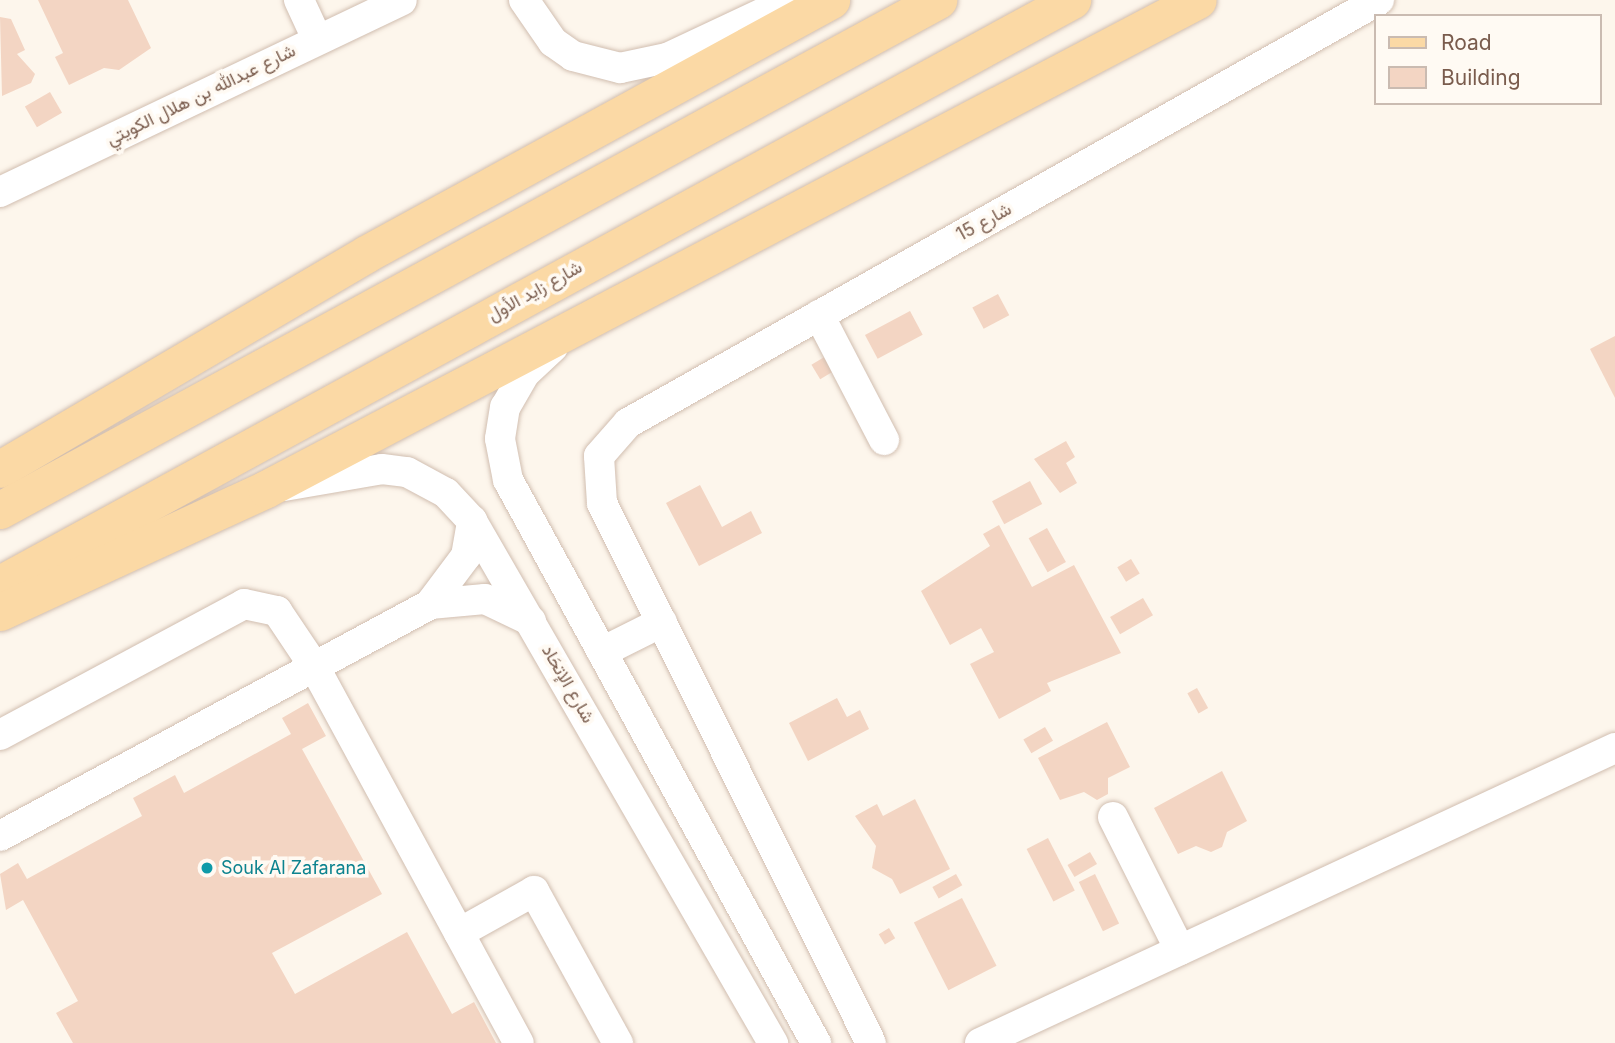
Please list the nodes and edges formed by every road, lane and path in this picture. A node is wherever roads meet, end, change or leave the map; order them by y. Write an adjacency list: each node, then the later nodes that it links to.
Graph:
1 (299, 0): 10 (street)
2 (402, 0): 10 (street, شارع عبدالله بن هلال الكويتي)
3 (524, 0): 4 (street)
4 (791, 0)
5 (831, 0): 15 (main road)
6 (938, 0): 17 (main road)
7 (1072, 0): 19 (main road, شارع زايد الأول)
8 (1198, 0): 13 (main road)
9 (1379, 0): 12 (street, شارع 15)
10 (317, 39): 11 (street, شارع عبدالله بن هلال الكويتي)
11 (0, 192)
12 (819, 316): 14 (street); 23 (street, شارع 15)
13 (576, 327): 16 (main road); 24 (street)
14 (884, 440)
15 (0, 469)
16 (266, 489): 18 (street, شارع الإتحَاد); 21 (main road)
17 (0, 510)
18 (472, 521): 20 (street); 22 (street, شارع الإتحَاد)
19 (0, 584)
20 (430, 604): 22 (street); 25 (street)
21 (0, 612)
22 (531, 621): 34 (street, شارع الإتحَاد)
23 (662, 622): 24 (street); 36 (street)
24 (602, 652): 35 (street)
25 (314, 666): 26 (street); 29 (street); 30 (street)
26 (0, 735)
27 (1615, 748): 31 (street)
28 (1113, 817): 31 (street)
29 (0, 836)
30 (459, 933): 32 (street); 33 (street)
31 (1180, 950): 37 (street)
32 (519, 1043)
33 (618, 1043)
34 (774, 1043)
35 (816, 1043)
36 (871, 1043)
37 (980, 1043)

